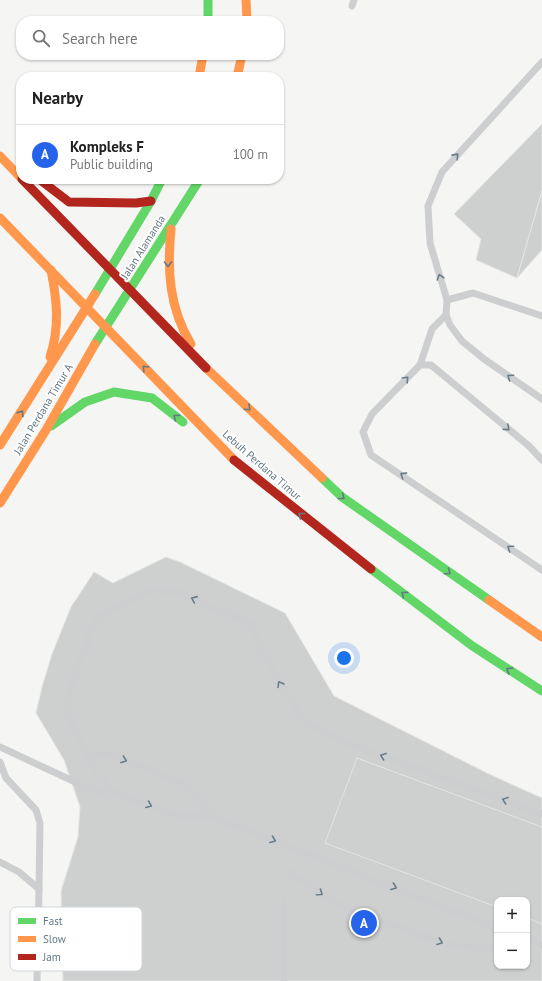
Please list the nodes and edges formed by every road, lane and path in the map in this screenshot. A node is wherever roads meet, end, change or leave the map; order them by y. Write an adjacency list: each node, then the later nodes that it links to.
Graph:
1 (208, 0): 3 (main road)
2 (246, 0): 4 (main road)
3 (208, 16)
4 (247, 16)
5 (202, 60): 8 (main road)
6 (241, 60): 9 (main road)
7 (542, 62): 24 (lane, one-way to 7)
8 (200, 72)
9 (238, 72)
10 (0, 150): 12 (main road)
11 (0, 156): 13 (main road)
12 (16, 162)
13 (16, 172)
14 (28, 184): 22 (main road)
15 (46, 184): 18 (main road)
16 (160, 184): 18 (main road, Jalan Alamanda)
17 (197, 184): 20 (main road, Jalan Alamanda)
18 (151, 201): 22 (main road, Jalan Alamanda)
19 (0, 218): 21 (main road, Lebuh Perdana Timur)
20 (172, 225): 23 (main road, Jalan Alamanda); 30 (main road, one-way to 30)
21 (51, 270): 25 (main road, Lebuh Perdana Timur); 31 (main road)
22 (109, 270): 23 (main road); 25 (main road, Jalan Alamanda)
23 (130, 291): 28 (main road, Jalan Alamanda); 30 (main road)
24 (447, 300): 26 (lane); 27 (lane)
25 (87, 308): 28 (main road, Lebuh Perdana Timur); 31 (main road, Jalan Perdana Timur A)
26 (446, 315): 29 (lane); 32 (lane, one-way to 26)
27 (542, 316)
28 (105, 327): 33 (main road, Jalan Perdana Timur A); 35 (main road, Lebuh Perdana Timur, one-way to 28)
29 (420, 365): 36 (lane, one-way to 36); 38 (lane, one-way to 29)
30 (220, 381): 39 (main road, one-way to 39)
31 (39, 385): 34 (main road, Jalan Perdana Timur A, one-way to 31)
32 (542, 399)
33 (46, 430): 35 (main road, one-way to 33); 37 (main road, Jalan Perdana Timur A)
34 (0, 445)
35 (230, 457): 40 (main road, Lebuh Perdana Timur, one-way to 35)
36 (542, 460)
37 (0, 503)
38 (542, 570)
39 (542, 638)
40 (542, 691)
41 (0, 747): 44 (lane)
42 (86, 755): 45 (lane, one-way to 42); 46 (lane, one-way to 46); 46 (lane, one-way to 46)
43 (0, 762): 49 (lane)
44 (103, 795)
45 (542, 814)
46 (213, 817): 52 (lane, one-way to 52)
47 (0, 862): 49 (lane)
48 (288, 871): 56 (lane, one-way to 56)
49 (39, 889): 51 (lane)
50 (284, 901): 59 (lane)
51 (39, 907)
52 (494, 927)
53 (530, 940): 54 (lane)
54 (540, 944): 55 (lane)
55 (530, 946)
56 (494, 949)
57 (37, 971): 58 (lane)
58 (37, 981)
59 (284, 981)

